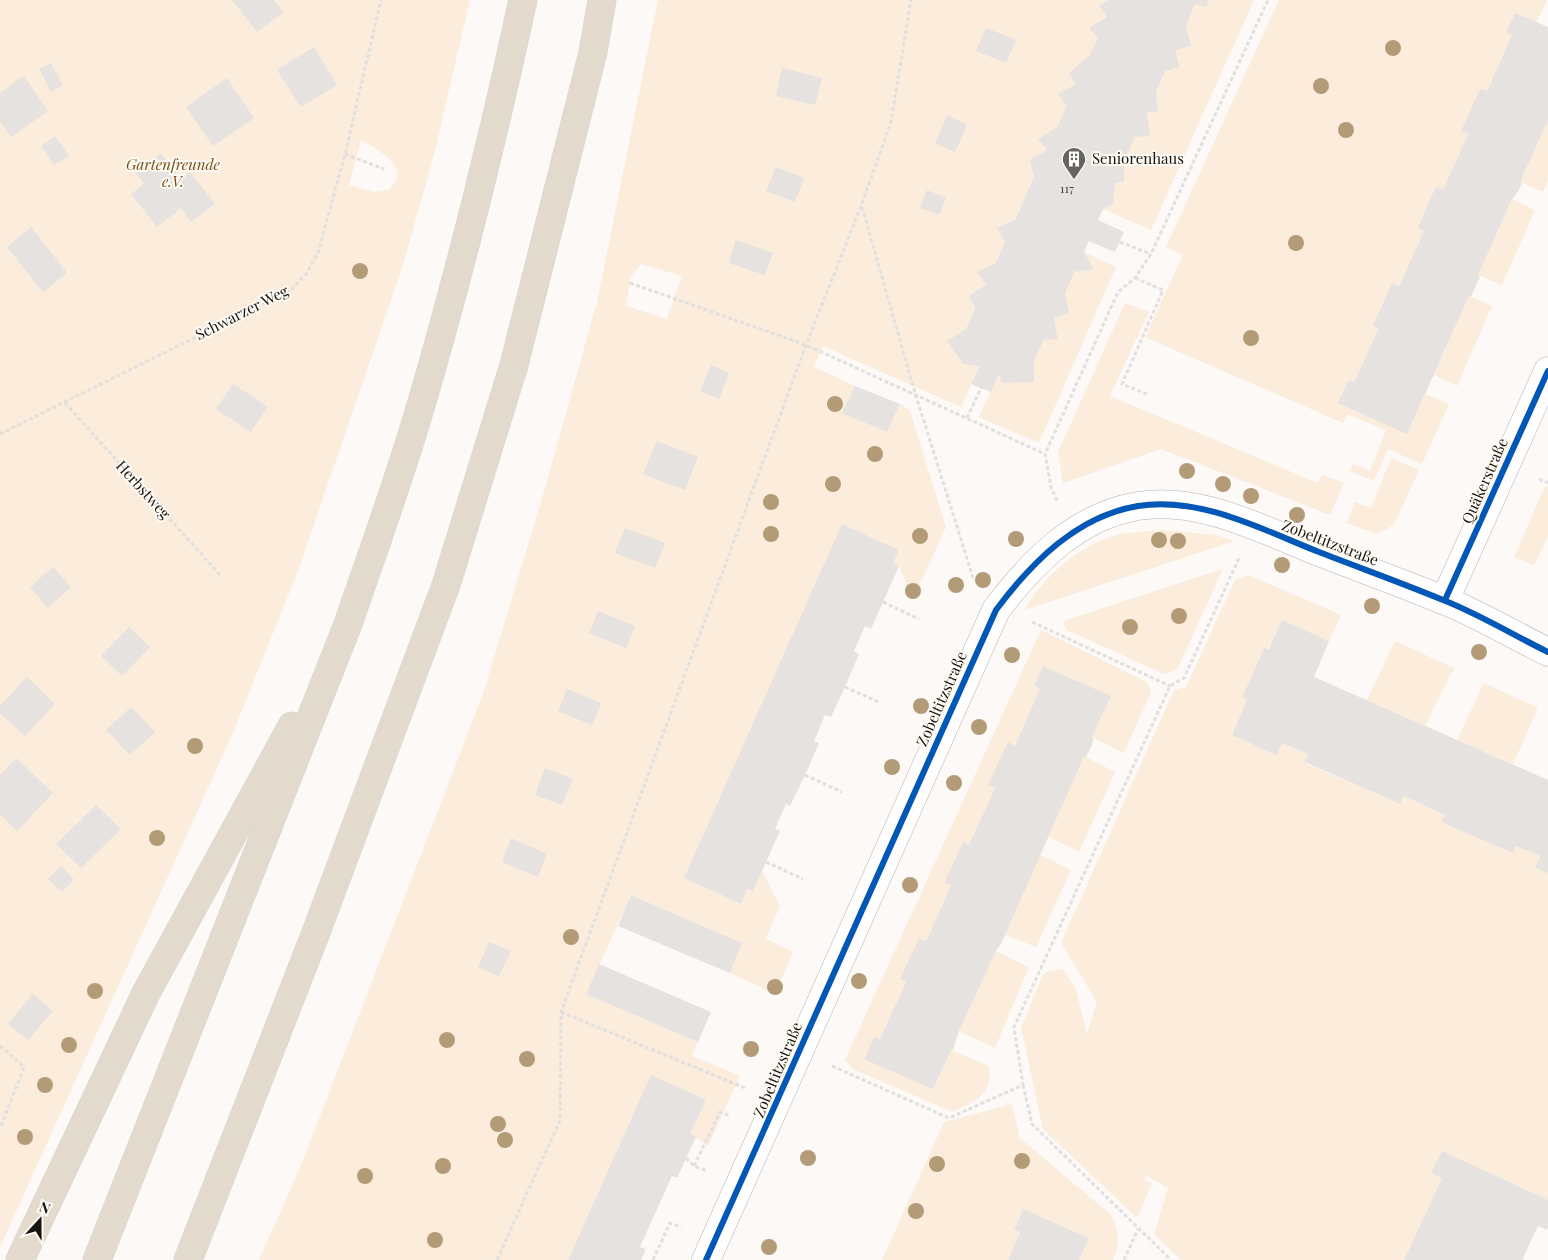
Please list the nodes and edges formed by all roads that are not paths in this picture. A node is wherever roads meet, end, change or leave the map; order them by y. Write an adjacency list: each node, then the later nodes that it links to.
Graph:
1 (523, 0): 5 (highway)
2 (602, 0): 9 (highway)
3 (1548, 371): 4 (street, Quäkerstraße)
4 (1445, 600): 6 (street, Zobeltitzstraße); 10 (street, Zobeltitzstraße)
5 (348, 624): 7 (highway); 8 (highway)
6 (1548, 652)
7 (20, 1260)
8 (97, 1260)
9 (188, 1260)
10 (706, 1260)

